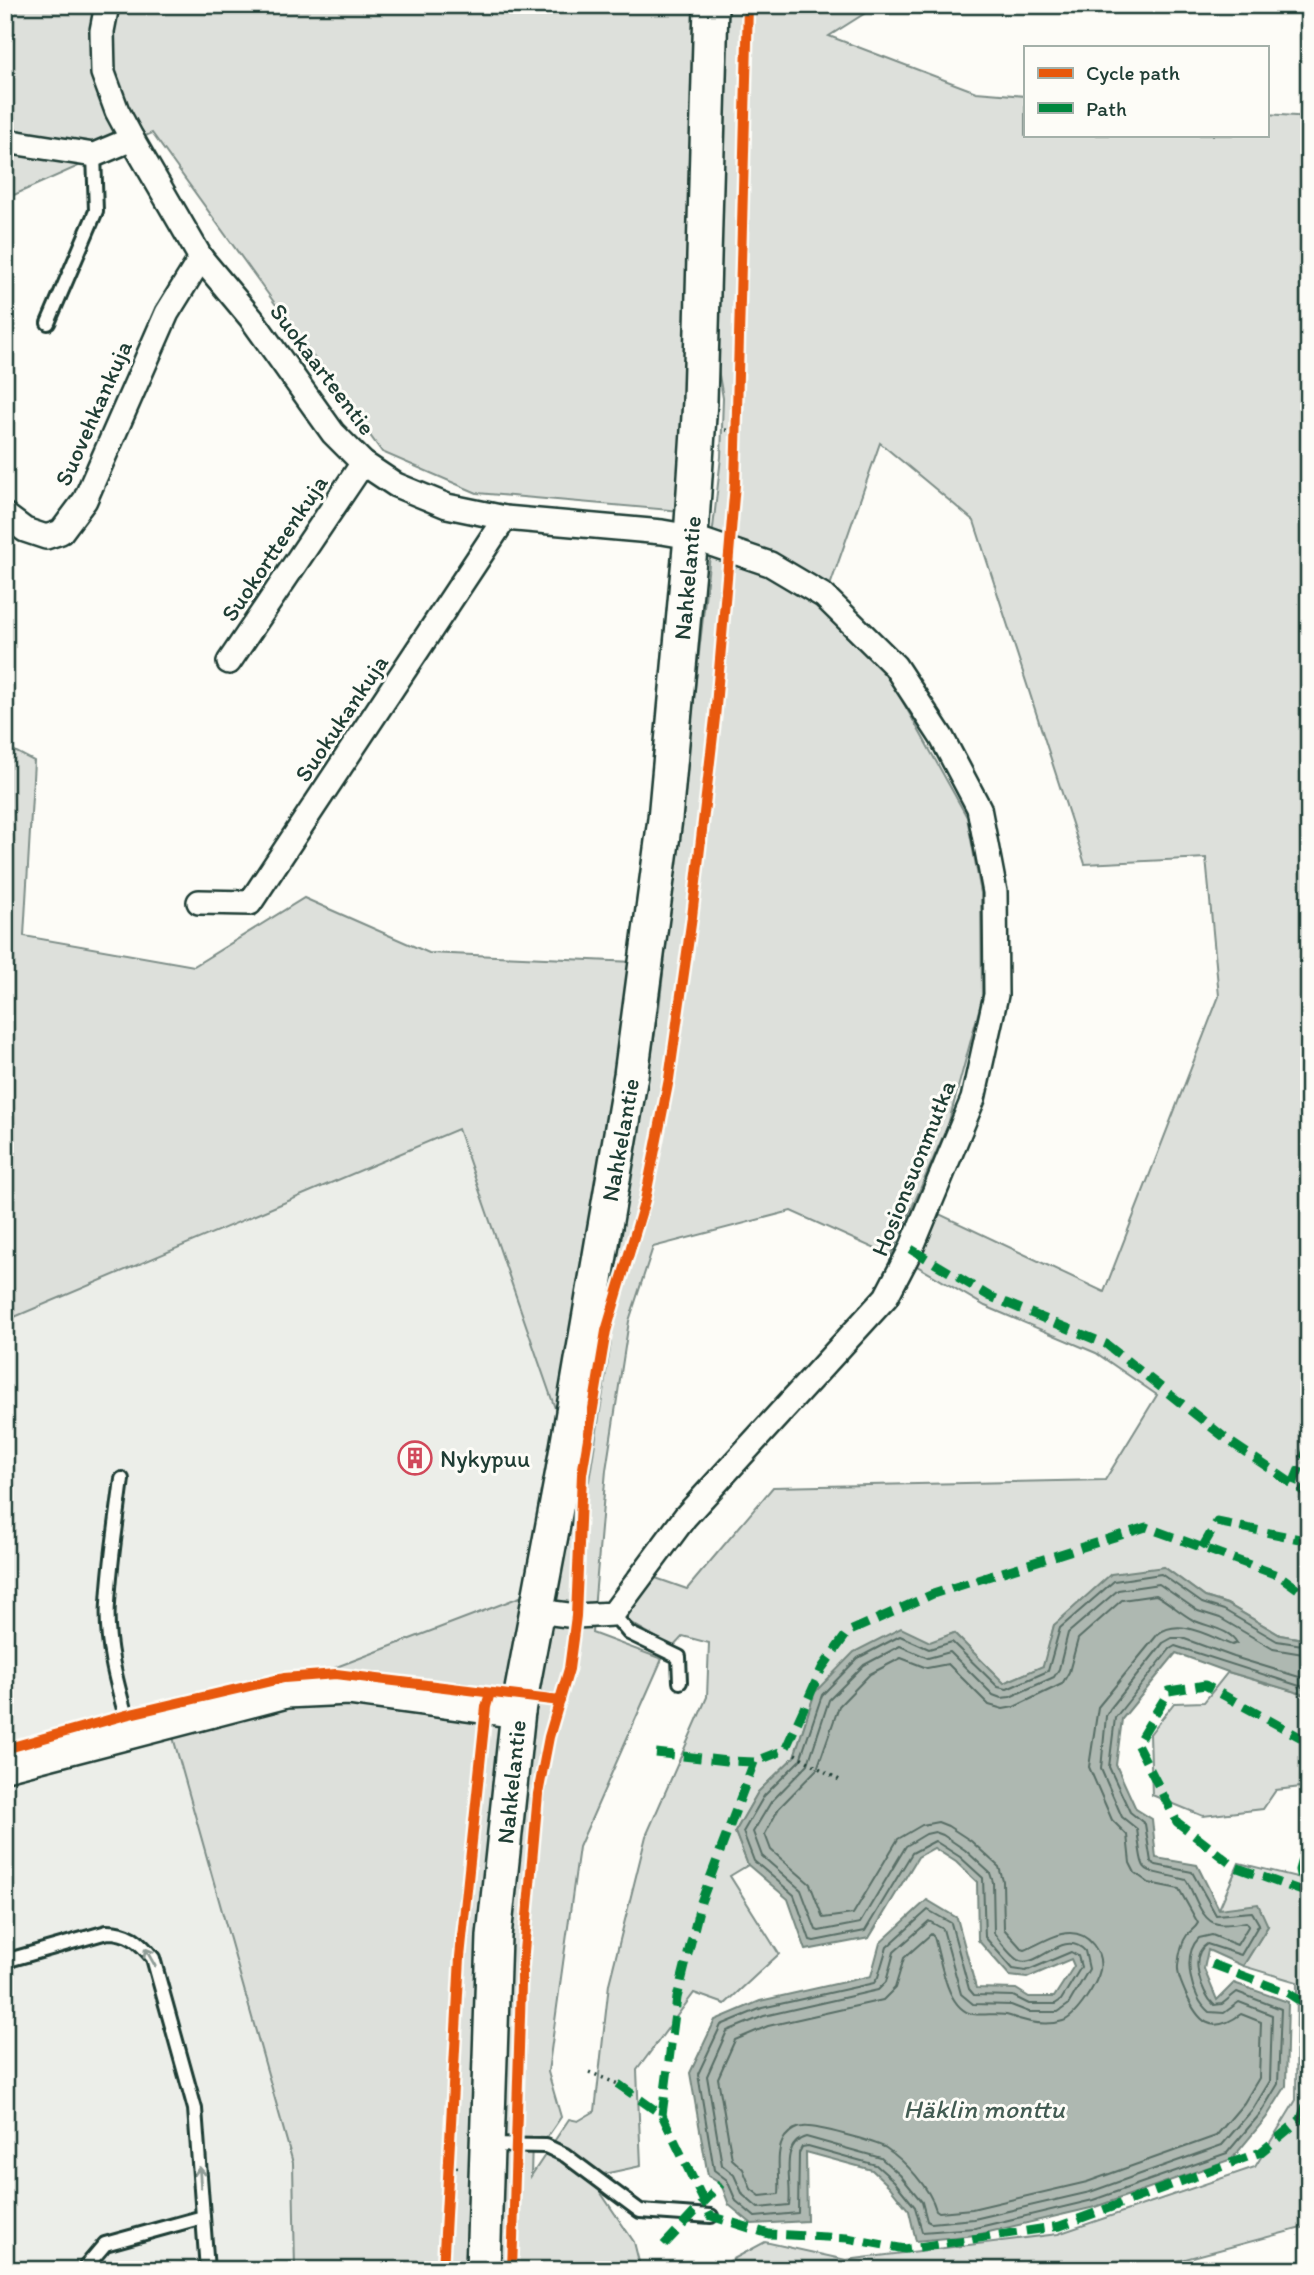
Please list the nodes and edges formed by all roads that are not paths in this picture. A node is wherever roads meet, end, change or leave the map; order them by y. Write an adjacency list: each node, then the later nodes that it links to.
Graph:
1 (107, 5): 3 (street, Suokaarteentie)
2 (711, 5): 11 (main road, Nahkelantie)
3 (132, 139): 5 (street); 6 (street, Suokaarteentie)
4 (5, 141): 5 (street)
5 (94, 155): 7 (lane)
6 (201, 258): 8 (street, Suokaarteentie); 9 (street, Suovehkankuja)
7 (48, 323)
8 (363, 463): 10 (street, Suokaarteentie); 12 (street, Suokortteenkuja)
9 (5, 515)
10 (505, 518): 11 (street, Suokaarteentie); 13 (street, Suokukankuja)
11 (691, 537): 15 (main road, Nahkelantie); 16 (street, Hosionsuonmutka)
12 (229, 662)
13 (199, 902)
14 (122, 1479): 19 (lane)
15 (537, 1611): 16 (street); 18 (main road, Nahkelantie)
16 (613, 1614): 17 (lane)
17 (680, 1682)
18 (519, 1711): 19 (main road); 22 (main road, Nahkelantie)
19 (131, 1731): 20 (main road)
20 (5, 1764)
21 (5, 1961): 24 (lane, one-way to 21)
22 (486, 2145): 23 (lane); 27 (main road, Nahkelantie)
23 (711, 2216)
24 (203, 2217): 25 (lane); 26 (lane)
25 (83, 2270)
26 (207, 2270)
27 (483, 2270)

